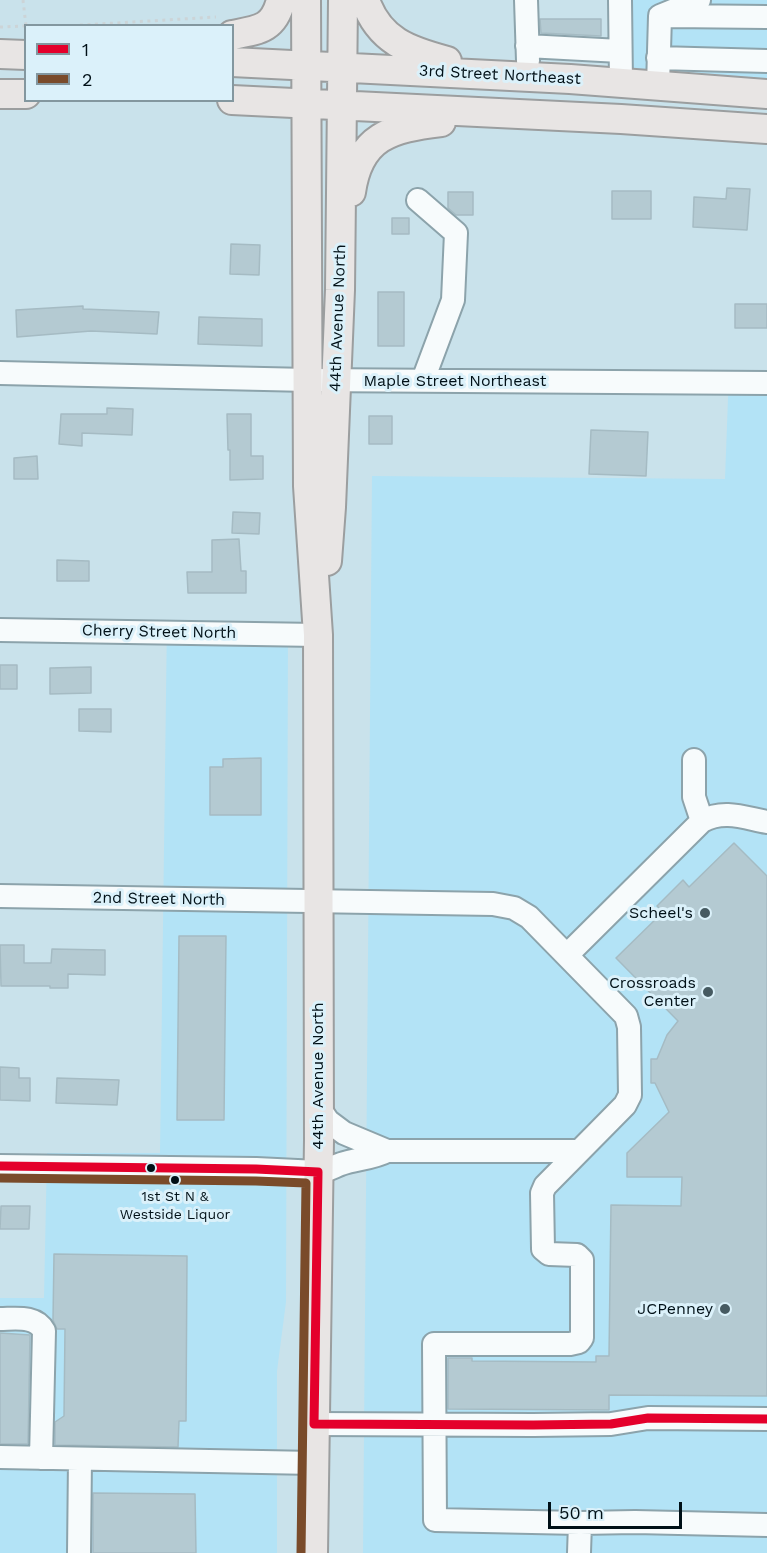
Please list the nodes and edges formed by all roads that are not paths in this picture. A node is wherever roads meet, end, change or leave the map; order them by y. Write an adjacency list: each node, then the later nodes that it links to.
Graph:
1 (281, 0): 10 (main road)
2 (306, 0): 17 (main road, 44th Avenue North)
3 (343, 0): 18 (main road, 44th Avenue North)
4 (365, 0): 20 (main road)
5 (525, 0): 11 (street)
6 (620, 0): 12 (street)
7 (699, 0): 8 (street)
8 (660, 16): 9 (street); 19 (street)
9 (767, 16)
10 (234, 27)
11 (528, 46): 12 (street); 20 (street)
12 (620, 51): 21 (street)
13 (0, 54): 14 (main road)
14 (24, 55)
15 (234, 62): 17 (main road, 3rd Street Northeast)
16 (767, 62): 19 (street)
17 (306, 65): 18 (main road, 3rd Street Northeast); 26 (main road, 44th Avenue North)
18 (341, 67): 20 (main road, 3rd Street Northeast); 27 (main road, 44th Avenue North)
19 (658, 72): 21 (main road, 3rd Street Northeast); 24 (main road, 3rd Street Northeast)
20 (529, 76): 21 (main road, 3rd Street Northeast)
21 (621, 82)
22 (0, 93): 23 (main road)
23 (24, 94)
24 (767, 94)
25 (234, 100): 26 (main road)
26 (306, 103): 27 (main road); 33 (main road, 44th Avenue North)
27 (341, 105): 28 (main road); 31 (main road, 44th Avenue North)
28 (599, 118): 29 (main road); 31 (main road)
29 (767, 129)
30 (418, 200): 35 (street)
31 (338, 322): 34 (main road, 44th Avenue North)
32 (0, 373): 33 (street, Maple Street Northeast)
33 (308, 380): 34 (street, Maple Street Northeast); 38 (main road, 44th Avenue North)
34 (336, 380): 35 (street, Maple Street Northeast); 38 (main road, 44th Avenue North)
35 (423, 380): 36 (street, Maple Street Northeast)
36 (767, 383)
37 (0, 630): 38 (street, Cherry Street North)
38 (318, 635): 43 (main road, 44th Avenue North)
39 (694, 760): 40 (street)
40 (702, 821): 41 (street); 44 (street)
41 (767, 822)
42 (0, 896): 43 (street, 2nd Street North)
43 (318, 902): 44 (street, 2nd Street North); 45 (main road, 44th Avenue North)
44 (567, 955): 47 (street, 2nd Street North)
45 (319, 1108): 46 (street); 49 (main road, 44th Avenue North)
46 (387, 1150): 47 (street); 49 (street)
47 (579, 1150): 53 (street, 2nd Street North)
48 (0, 1166): 49 (street)
49 (318, 1172): 52 (main road, 44th Avenue North)
50 (0, 1319): 55 (street)
51 (767, 1419): 53 (street)
52 (314, 1424): 53 (street); 57 (main road, 44th Avenue North)
53 (434, 1426): 58 (street)
54 (0, 1457): 55 (street)
55 (41, 1458): 56 (street)
56 (80, 1459): 57 (street); 60 (street)
57 (314, 1463): 61 (main road, 44th Avenue North)
58 (580, 1523): 59 (street); 62 (street)
59 (767, 1526)
60 (79, 1553)
61 (313, 1553)
62 (579, 1553)

